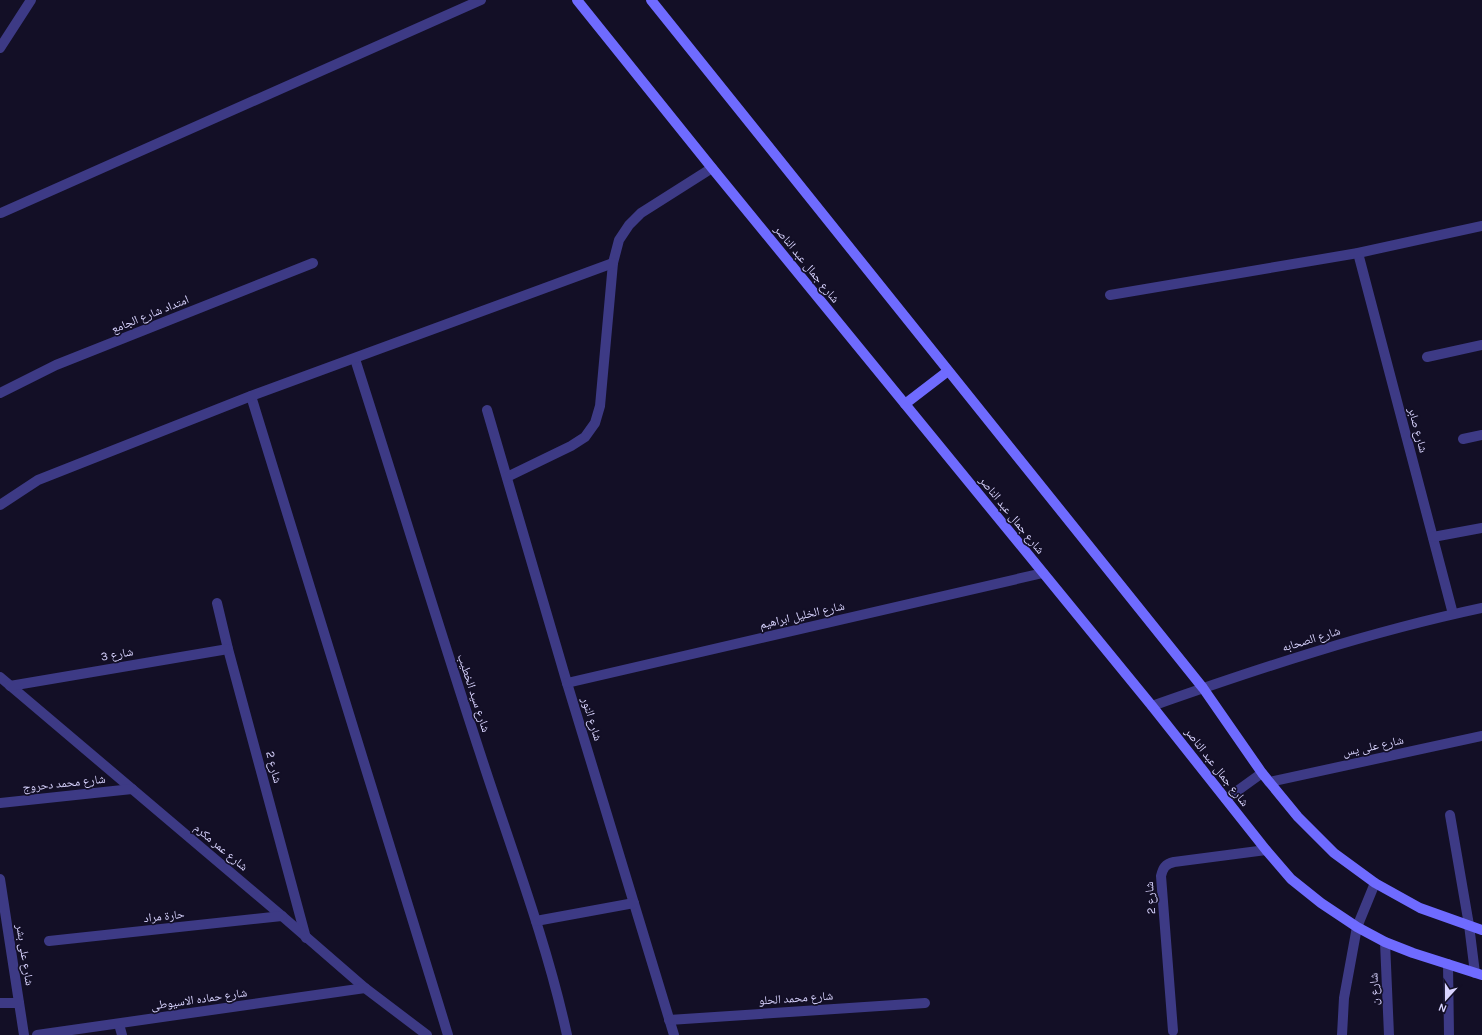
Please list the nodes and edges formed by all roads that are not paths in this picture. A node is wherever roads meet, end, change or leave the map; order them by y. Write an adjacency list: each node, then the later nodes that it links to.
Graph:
1 (31, 0): 5 (street)
2 (481, 0): 7 (street)
3 (577, 0): 6 (street, شارع جمال عبد الناصر)
4 (651, 0): 16 (street)
5 (0, 48)
6 (712, 168): 11 (street); 19 (street, شارع جمال عبد الناصر)
7 (1, 213)
8 (1482, 226): 9 (street)
9 (1358, 253): 12 (street); 26 (street, شارع صابر)
10 (313, 263): 17 (street, امتداد شارع الجامع)
11 (613, 263): 15 (street); 23 (street)
12 (1110, 295)
13 (1482, 345): 14 (street)
14 (1427, 357)
15 (355, 359): 18 (street); 49 (street, شارع سيد الخطيب)
16 (948, 371): 19 (street); 34 (street)
17 (0, 393)
18 (251, 396): 24 (street); 69 (street)
19 (905, 404): 27 (street, شارع جمال عبد الناصر)
20 (487, 410): 23 (street, شارع النور)
21 (1482, 435): 22 (street)
22 (1463, 439)
23 (507, 477): 33 (street, شارع النور)
24 (0, 505)
25 (1482, 528): 26 (street)
26 (1433, 537): 30 (street, شارع صابر)
27 (1043, 573): 33 (street, شارع الخليل ابراهيم); 35 (street, شارع جمال عبد الناصر)
28 (217, 603): 31 (street, شارع 2)
29 (1482, 608): 30 (street, شارع الصحابه)
30 (1453, 614): 34 (street, شارع الصحابه)
31 (228, 649): 32 (street, شارع 3); 53 (street, شارع 2)
32 (4, 681): 39 (street, شارع عمر مكرم)
33 (567, 683): 46 (street, شارع النور)
34 (1203, 688): 35 (street, شارع الصحابه); 37 (street)
35 (1152, 706): 40 (street, شارع جمال عبد الناصر)
36 (1482, 736): 38 (street, شارع على يس)
37 (1262, 773): 38 (street); 40 (street)
38 (1269, 782): 45 (street)
39 (132, 789): 41 (street, شارع محمد دحروج); 48 (street, شارع عمر مكرم)
40 (1226, 799): 43 (street, شارع جمال عبد الناصر)
41 (0, 803)
42 (1450, 815): 50 (street)
43 (1266, 850): 51 (street, شارع جمال عبد الناصر); 64 (street, شارع 2)
44 (0, 879): 47 (street, شارع على بشر)
45 (1375, 883): 50 (street); 51 (street)
46 (634, 903): 49 (street); 62 (street, شارع النور)
47 (2, 910): 60 (street, شارع على بشر)
48 (282, 916): 53 (street, شارع عمر مكرم); 54 (street, حارة مراد)
49 (536, 921): 70 (street, شارع سيد الخطيب)
50 (1468, 925): 52 (street); 57 (street)
51 (1357, 928): 55 (street, شارع جمال عبد الناصر); 72 (street)
52 (1482, 930)
53 (306, 938): 58 (street, شارع عمر مكرم)
54 (49, 941)
55 (1385, 942): 56 (street, شارع جمال عبد الناصر); 73 (street, شارع ن)
56 (1448, 964): 57 (street, شارع جمال عبد الناصر); 74 (street)
57 (1479, 974)
58 (365, 988): 63 (street, شارع حماده الاسيوطى); 68 (street, شارع عمر مكرم)
59 (0, 1003): 60 (street)
60 (19, 1003): 65 (street, شارع على بشر)
61 (925, 1003): 62 (street, شارع محمد الحلو)
62 (669, 1020): 71 (street, شارع النور)
63 (119, 1024): 66 (street, شارع حماده الاسيوطى); 67 (street)
64 (1174, 1030)
65 (24, 1035)
66 (38, 1035)
67 (122, 1035)
68 (427, 1035)
69 (448, 1035)
70 (567, 1035)
71 (674, 1035)
72 (1342, 1035)
73 (1389, 1035)
74 (1449, 1035)

